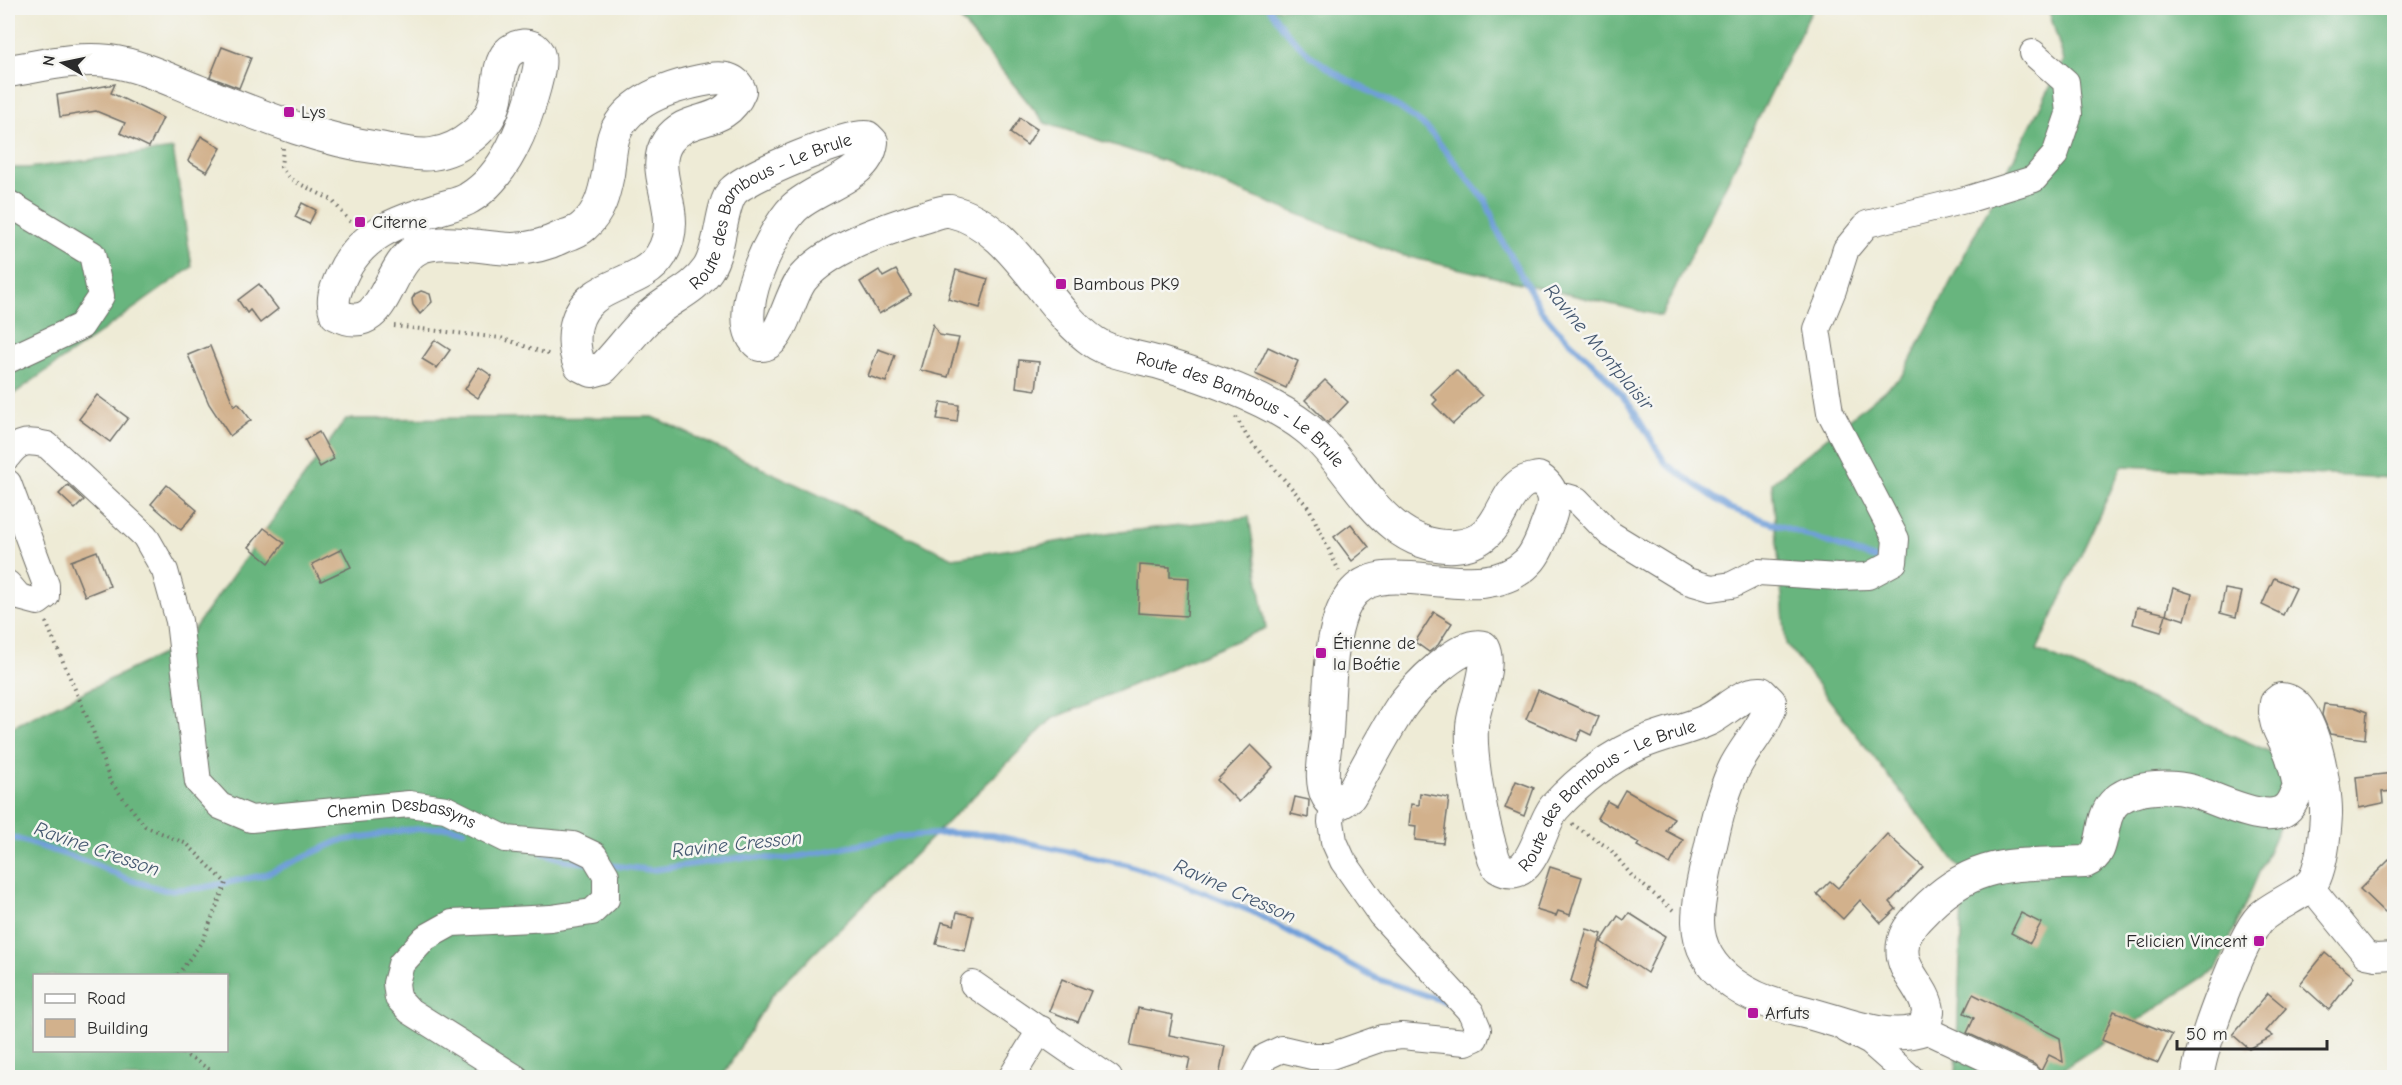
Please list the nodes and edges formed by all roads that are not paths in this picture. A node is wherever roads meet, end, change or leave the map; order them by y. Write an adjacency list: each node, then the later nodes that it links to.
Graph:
1 (2033, 53): 7 (street)
2 (8, 71): 7 (main road, Route des Bambous - Le Brule)
3 (8, 203): 4 (street)
4 (8, 360)
5 (8, 456): 16 (street, Chemin Desbassyns)
6 (8, 483): 8 (street)
7 (1554, 498): 9 (main road)
8 (8, 584)
9 (1334, 803): 13 (main road, Route des Bambous - Le Brule); 19 (street)
10 (2310, 886): 11 (street); 15 (main road); 22 (main road)
11 (2394, 956)
12 (973, 984): 14 (street)
13 (1822, 1016): 15 (main road, Route des Bambous - Le Brule); 20 (street)
14 (1041, 1029): 17 (street); 18 (street)
15 (1924, 1029): 21 (street)
16 (516, 1077)
17 (1011, 1077)
18 (1109, 1077)
19 (1254, 1077)
20 (1911, 1077)
21 (2028, 1077)
22 (2198, 1077)

